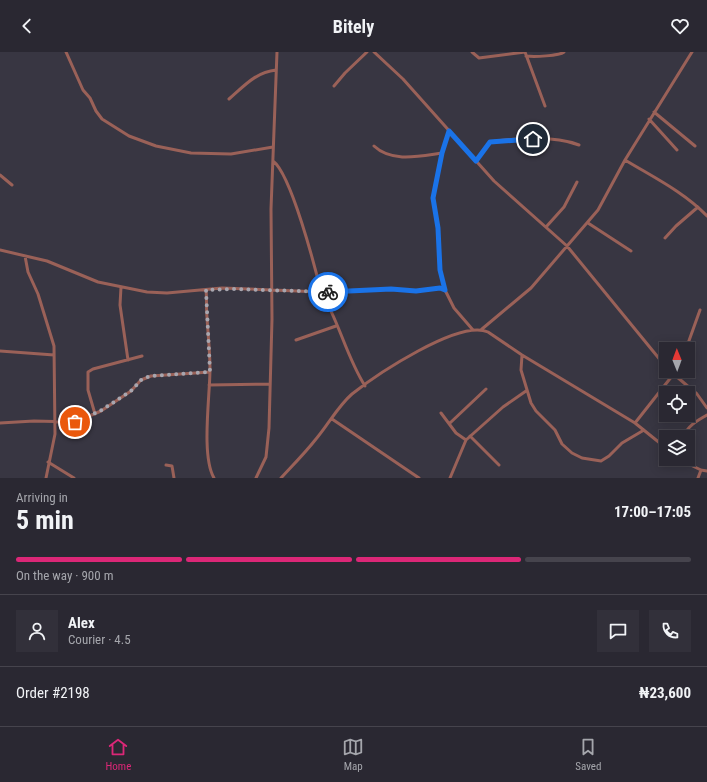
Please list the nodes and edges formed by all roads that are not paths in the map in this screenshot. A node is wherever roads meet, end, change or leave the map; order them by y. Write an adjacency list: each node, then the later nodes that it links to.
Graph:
1 (66, 52): 19 (street)
2 (277, 52): 9 (street)
3 (367, 52): 10 (street)
4 (374, 52): 15 (street)
5 (472, 52): 8 (street)
6 (564, 52): 8 (street)
7 (692, 52): 13 (street)
8 (525, 54): 12 (street)
9 (276, 70): 11 (street); 19 (street)
10 (334, 86)
11 (229, 99)
12 (545, 106)
13 (654, 112): 14 (street); 18 (street)
14 (650, 119): 20 (street); 22 (street)
15 (449, 131): 21 (street); 24 (street)
16 (579, 144): 24 (street)
17 (374, 146): 21 (street)
18 (695, 146)
19 (273, 147): 23 (street)
20 (677, 150)
21 (442, 153): 40 (street)
22 (625, 160): 28 (street); 30 (street)
23 (273, 161): 39 (street); 41 (street)
24 (476, 161): 31 (street)
25 (0, 175): 27 (street)
26 (577, 182): 31 (street)
27 (12, 185)
28 (698, 207): 29 (street); 32 (street)
29 (707, 216)
30 (588, 223): 33 (street); 35 (street)
31 (546, 228): 33 (street)
32 (665, 238)
33 (567, 246): 44 (street); 52 (street)
34 (0, 250): 36 (street)
35 (631, 251)
36 (25, 256): 37 (street); 50 (street)
37 (121, 287): 38 (street); 53 (street)
38 (206, 290): 39 (street); 54 (street)
39 (271, 290): 41 (street); 57 (street)
40 (445, 290): 41 (street); 45 (street)
41 (321, 292): 43 (street)
42 (700, 310): 47 (street)
43 (336, 326): 46 (street); 59 (street)
44 (482, 329): 45 (street); 49 (street)
45 (473, 330): 59 (street)
46 (296, 340)
47 (689, 342)
48 (0, 351): 50 (street)
49 (522, 355): 61 (street); 70 (street)
50 (54, 356): 67 (street)
51 (142, 356): 53 (street)
52 (659, 358)
53 (128, 360): 64 (street)
54 (210, 372): 58 (street); 64 (street)
55 (671, 378): 70 (street)
56 (680, 378): 62 (street)
57 (269, 384): 58 (street); 86 (street)
58 (209, 385): 85 (street)
59 (365, 386): 66 (street)
60 (486, 389): 69 (street)
61 (526, 391): 71 (street); 73 (street)
62 (707, 408)
63 (441, 413): 69 (street)
64 (95, 414): 67 (street)
65 (707, 415): 72 (street)
66 (332, 419): 87 (street); 88 (street)
67 (55, 421): 68 (street); 76 (street)
68 (0, 423)
69 (450, 423): 74 (street)
70 (635, 424): 71 (street)
71 (644, 430): 75 (street)
72 (686, 430)
73 (470, 436): 74 (street); 78 (street)
74 (466, 440): 89 (street)
75 (659, 442)
76 (48, 462): 82 (street); 83 (street)
77 (166, 465): 84 (street)
78 (499, 465)
79 (693, 466): 80 (street)
80 (701, 470): 81 (street); 90 (street)
81 (707, 470)
82 (46, 478)
83 (74, 478)
84 (174, 478)
85 (214, 478)
86 (256, 478)
87 (281, 478)
88 (419, 478)
89 (450, 478)
90 (698, 478)

